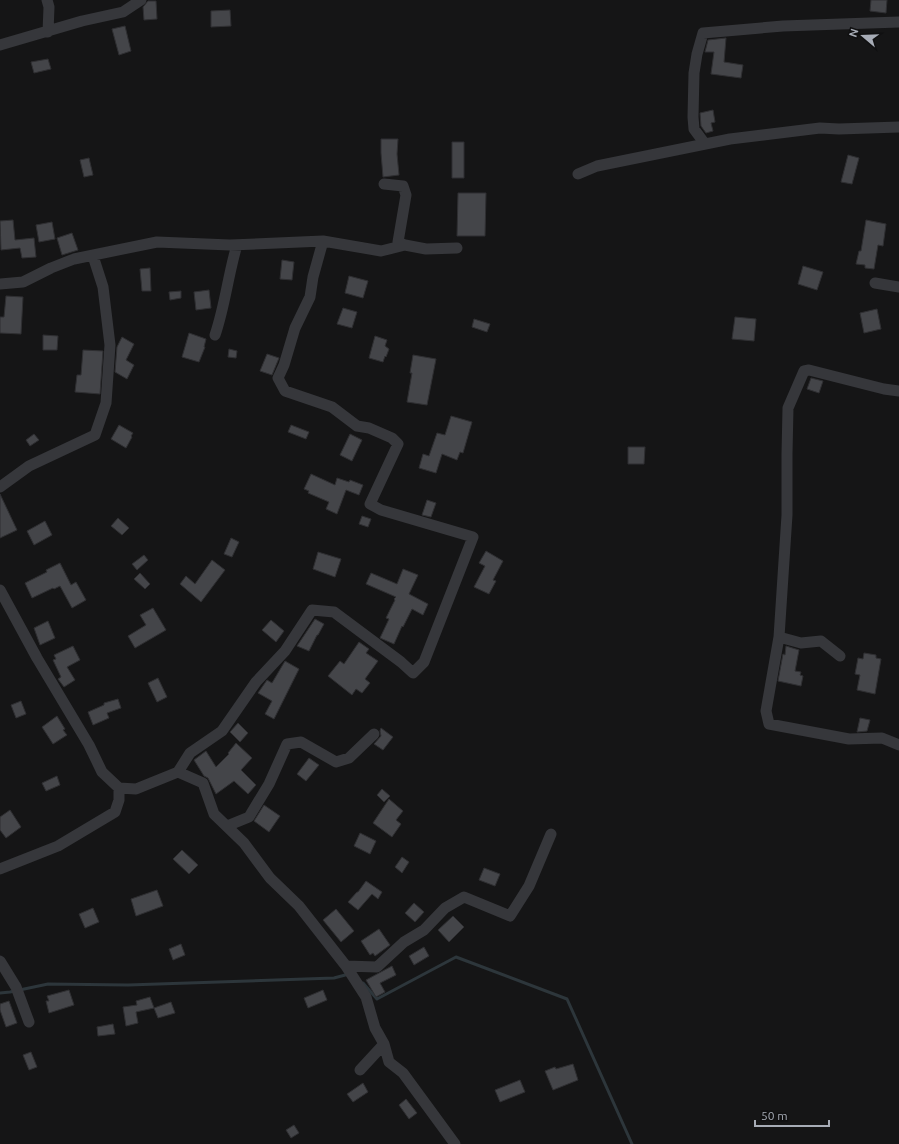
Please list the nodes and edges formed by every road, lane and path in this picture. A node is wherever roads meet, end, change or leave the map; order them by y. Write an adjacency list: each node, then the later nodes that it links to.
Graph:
1 (47, 0): 4 (street)
2 (141, 0): 4 (street)
3 (899, 22): 7 (street)
4 (48, 32): 5 (street)
5 (0, 45)
6 (899, 127): 7 (street)
7 (705, 144): 8 (street)
8 (578, 174)
9 (384, 184): 11 (street)
10 (323, 241): 11 (street); 12 (street); 26 (street)
11 (405, 244): 13 (street)
12 (237, 245): 14 (street); 18 (street)
13 (457, 248)
14 (93, 256): 16 (street); 20 (street)
15 (875, 283): 17 (street)
16 (0, 284)
17 (899, 287)
18 (215, 335)
19 (899, 391): 22 (street)
20 (0, 487)
21 (0, 590): 27 (street)
22 (779, 637): 23 (street); 25 (street)
23 (840, 656)
24 (374, 734): 28 (street)
25 (899, 745)
26 (178, 772): 27 (street); 28 (street)
27 (119, 788): 30 (street)
28 (227, 826): 32 (street)
29 (551, 834): 32 (street)
30 (0, 869)
31 (0, 962): 33 (street)
32 (346, 966): 34 (street)
33 (29, 1022)
34 (384, 1044): 35 (street); 36 (street)
35 (360, 1070)
36 (455, 1144)

